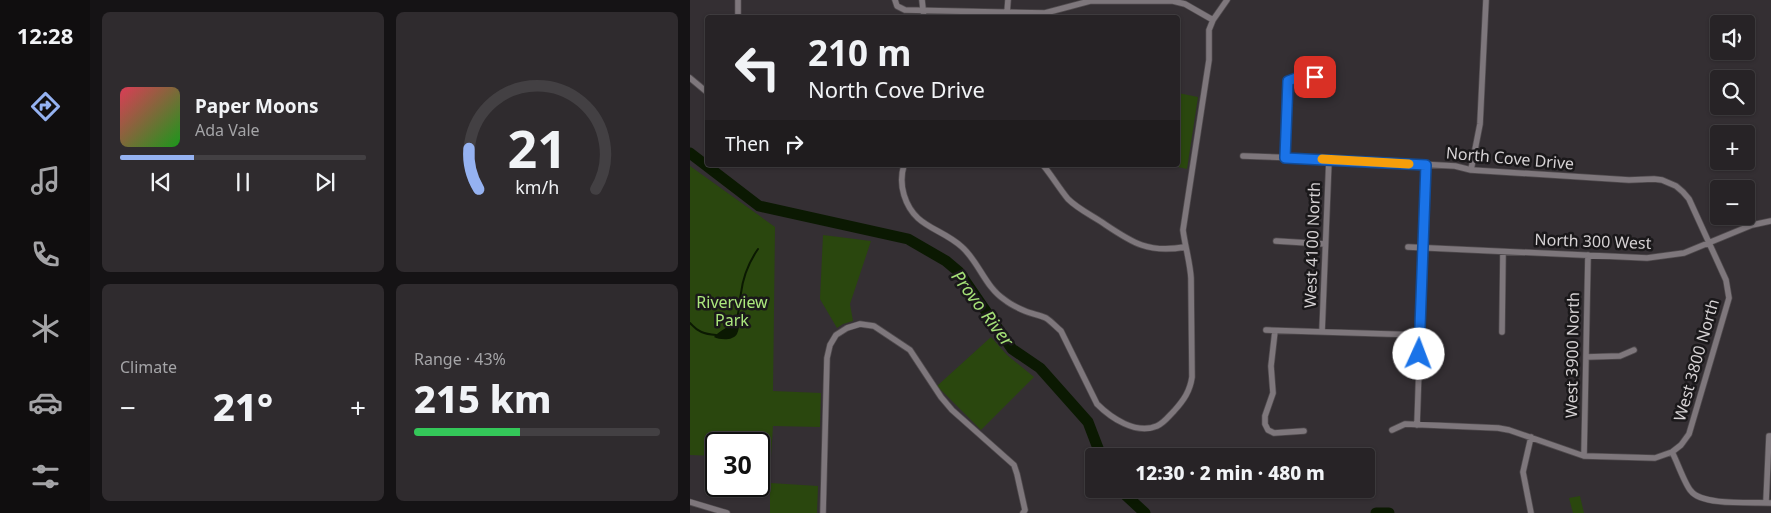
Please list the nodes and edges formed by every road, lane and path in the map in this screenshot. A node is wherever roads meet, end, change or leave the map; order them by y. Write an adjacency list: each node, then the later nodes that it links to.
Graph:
1 (738, 0): 10 (street)
2 (895, 0): 9 (street)
3 (922, 0): 9 (street)
4 (927, 0): 9 (street)
5 (1008, 0): 8 (street)
6 (1227, 0): 11 (street)
7 (1486, 0): 21 (street)
8 (1007, 13): 9 (street); 11 (street)
9 (923, 14)
10 (738, 15)
11 (1213, 20): 26 (street)
12 (690, 78): 14 (street)
13 (1328, 78): 16 (street)
14 (705, 90)
15 (1243, 156): 16 (street, North Cove Drive)
16 (1285, 158): 17 (street, North Cove Drive)
17 (1329, 159): 18 (street, North Cove Drive); 24 (street, West 4100 North)
18 (1426, 165): 21 (street, North Cove Drive); 28 (street)
19 (903, 167): 26 (street)
20 (1044, 167): 26 (street)
21 (1470, 170): 25 (street, North Cove Drive)
22 (1771, 221): 25 (street, North 300 West)
23 (1276, 241): 24 (street)
24 (1325, 244): 33 (street, West 4100 North)
25 (1709, 244): 30 (street, North 300 West); 43 (street, West 3800 North)
26 (1185, 247)
27 (1408, 247): 28 (street, North 300 West)
28 (1423, 248): 29 (street, North 300 West); 35 (street)
29 (1503, 252): 30 (street, North 300 West); 34 (street)
30 (1588, 255): 37 (street, West 3900 North)
31 (1266, 330): 32 (street)
32 (1275, 331): 33 (street); 40 (street)
33 (1322, 332): 35 (street)
34 (1502, 332)
35 (1420, 335): 38 (street)
36 (1634, 350): 37 (street)
37 (1586, 357): 44 (street, West 3900 North)
38 (1417, 425): 39 (street); 42 (street)
39 (1392, 430)
40 (1304, 431)
41 (1770, 436): 46 (street)
42 (1531, 437): 44 (street); 50 (street)
43 (1672, 452): 44 (street); 46 (street)
44 (1584, 456)
45 (690, 502): 48 (street)
46 (1768, 502)
47 (1024, 511): 49 (street)
48 (727, 513)
49 (823, 513)
50 (1531, 513)

